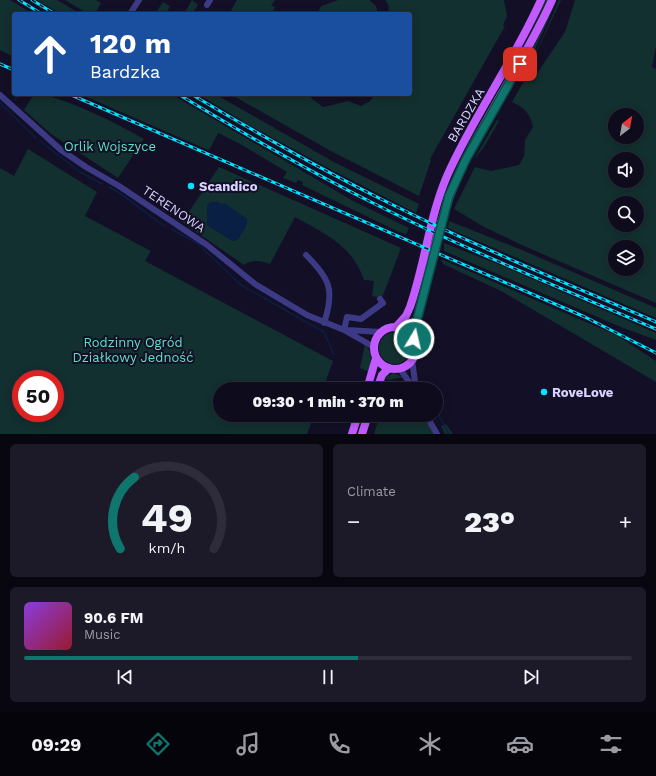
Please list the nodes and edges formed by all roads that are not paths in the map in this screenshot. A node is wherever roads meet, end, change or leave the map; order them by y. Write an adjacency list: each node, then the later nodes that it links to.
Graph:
1 (139, 0): 4 (street)
2 (541, 0): 9 (main road, BARDZKA)
3 (552, 0): 12 (main road, BARDZKA)
4 (131, 12)
5 (0, 95): 8 (street, TERENOWA)
6 (306, 255): 8 (street)
7 (380, 299): 10 (street)
8 (324, 323): 10 (street, TERENOWA)
9 (396, 327): 11 (main road); 12 (main road)
10 (344, 330): 11 (street, TERENOWA); 13 (street, TERENOWA)
11 (381, 332): 13 (main road)
12 (414, 339): 15 (main road)
13 (374, 347): 14 (main road)
14 (376, 358): 16 (main road); 18 (main road)
15 (412, 360): 17 (main road); 21 (street)
16 (389, 368): 17 (main road); 19 (main road)
17 (400, 369): 20 (street)
18 (369, 382)
19 (380, 382)
20 (410, 382)
21 (414, 382)
22 (356, 422): 25 (main road)
23 (366, 422): 26 (main road)
24 (430, 422): 27 (street)
25 (352, 434)
26 (362, 434)
27 (437, 434)

